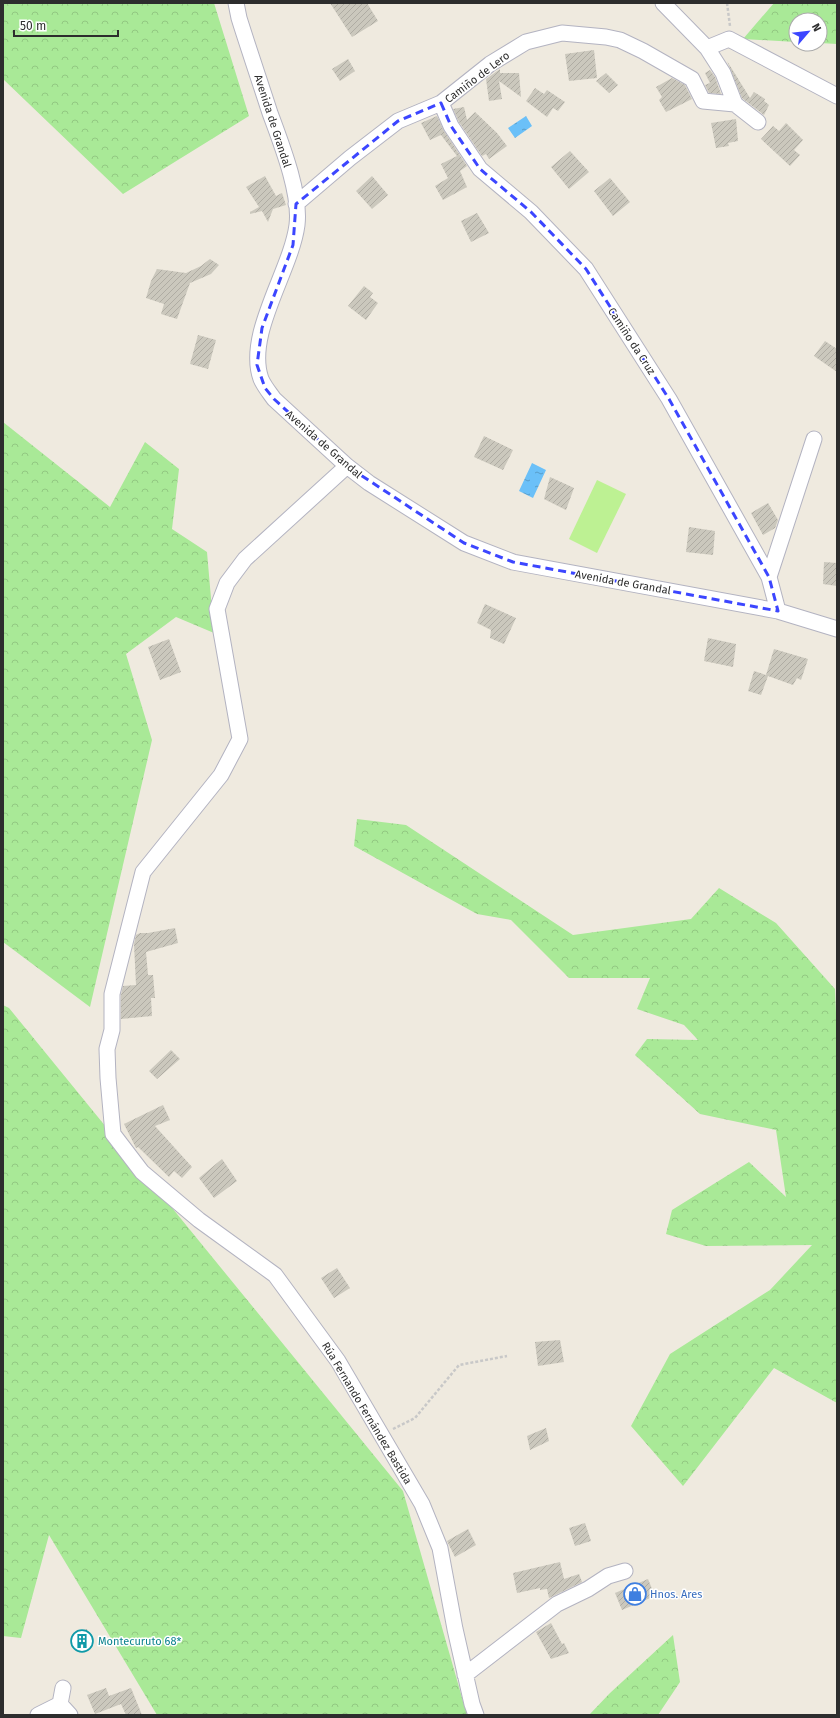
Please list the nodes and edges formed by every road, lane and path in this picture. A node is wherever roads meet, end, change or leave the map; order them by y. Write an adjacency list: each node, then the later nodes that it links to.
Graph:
1 (236, 3): 10 (street, Avenida de Grandal)
2 (663, 3): 5 (street)
3 (727, 3): 4 (path)
4 (729, 39): 5 (street); 6 (street)
5 (707, 48): 8 (street)
6 (837, 96)
7 (441, 103): 8 (street, Camiño de Lero); 10 (street, Camiño de Lero); 13 (street, Camiño da Cruz)
8 (735, 104): 9 (street)
9 (758, 122)
10 (296, 204): 12 (street, Avenida de Grandal)
11 (814, 439): 13 (street)
12 (347, 466): 14 (street, Avenida de Grandal); 17 (street, Rúa Fernando Fernández Bastida)
13 (769, 577): 14 (street, Camiño da Cruz)
14 (778, 611): 15 (street, Avenida de Grandal)
15 (837, 630)
16 (506, 1356): 17 (path)
17 (382, 1435): 19 (street, Rúa Fernando Fernández Bastida)
18 (625, 1571): 19 (street)
19 (465, 1675): 23 (street, Rúa Fernando Fernández Bastida)
20 (63, 1688): 21 (street)
21 (65, 1710): 22 (street)
22 (38, 1715)
23 (476, 1715)

